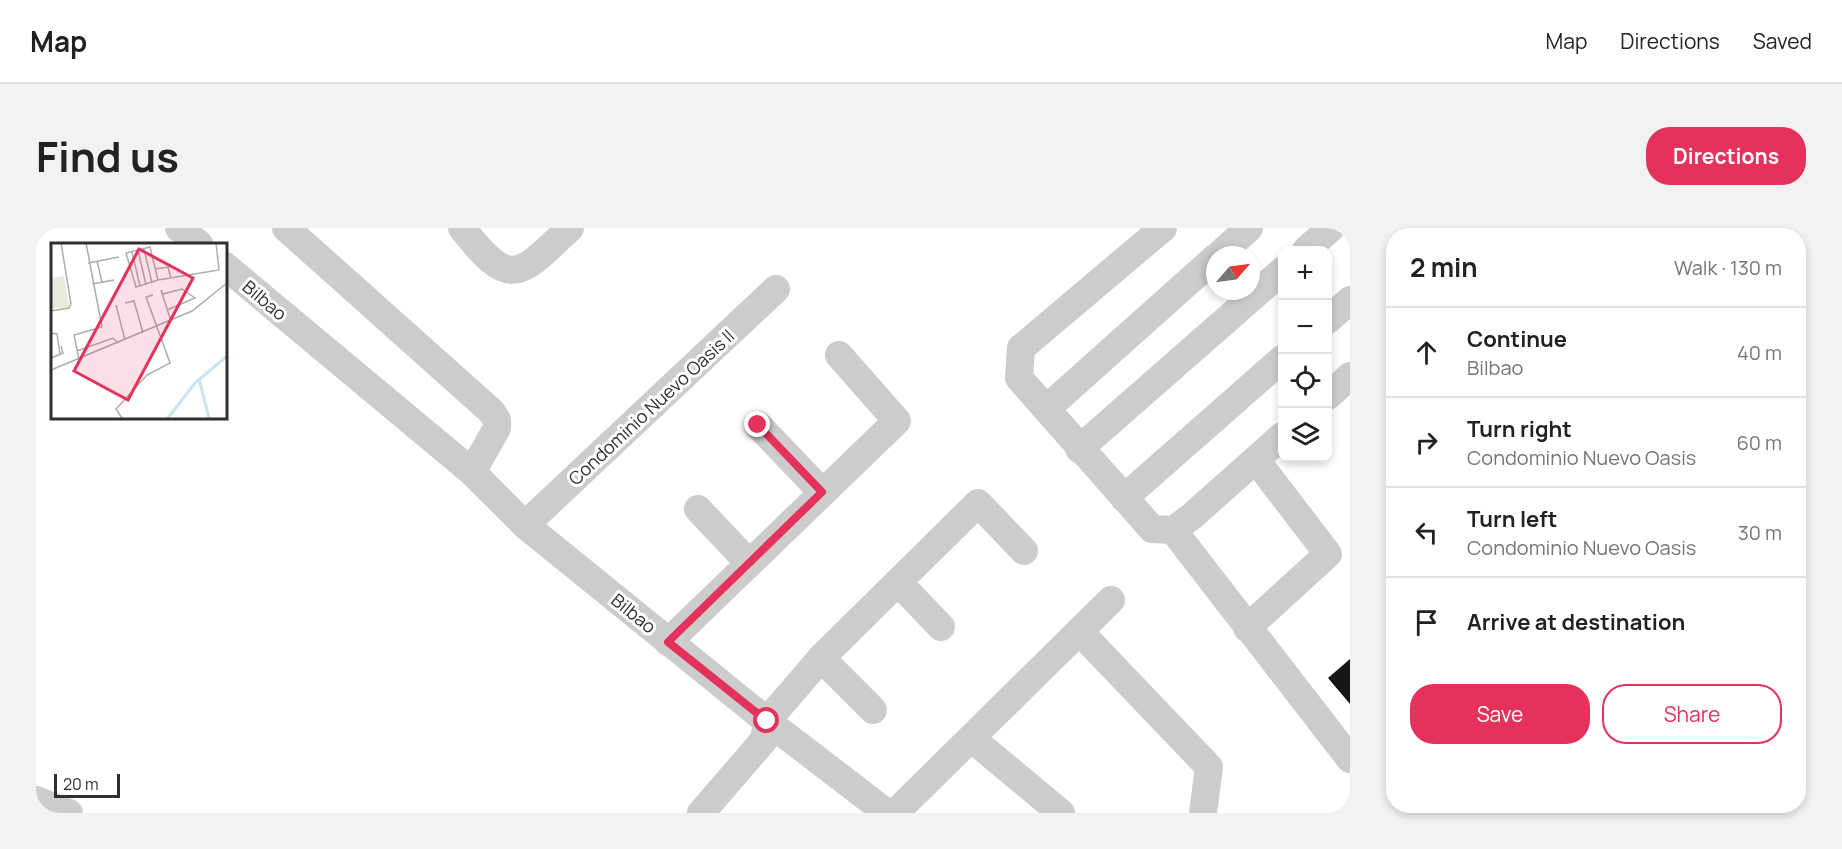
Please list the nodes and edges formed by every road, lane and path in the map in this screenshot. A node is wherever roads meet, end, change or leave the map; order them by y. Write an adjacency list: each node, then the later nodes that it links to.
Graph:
1 (179, 228): 10 (street)
2 (286, 228): 28 (street)
3 (462, 228): 4 (street)
4 (570, 228)
5 (1163, 228): 23 (street)
6 (1249, 228): 11 (street)
7 (1331, 228): 12 (street)
8 (1337, 228): 9 (street)
9 (1350, 242)
10 (198, 243)
11 (1229, 246)
12 (1311, 246)
13 (1206, 266): 23 (street)
14 (226, 267): 28 (street, Bilbao)
15 (1278, 275): 26 (street)
16 (776, 289): 32 (street, Condominio Nuevo Oasis II)
17 (1350, 300): 18 (street)
18 (1332, 316)
19 (839, 355): 29 (street)
20 (1278, 363): 30 (street)
21 (1350, 376): 22 (street)
22 (1332, 392)
23 (1046, 409): 26 (street)
24 (758, 425): 29 (street)
25 (1278, 440): 27 (street)
26 (1079, 449): 30 (street)
27 (1256, 460): 33 (street); 39 (street)
28 (472, 472): 32 (street, Bilbao)
29 (822, 492): 35 (street)
30 (1124, 498): 33 (street)
31 (698, 509): 35 (street)
32 (525, 525): 41 (street, Bilbao)
33 (1173, 530): 39 (street)
34 (1024, 552): 36 (street)
35 (749, 563): 41 (street)
36 (898, 582): 38 (street); 42 (street)
37 (1111, 600): 40 (street)
38 (941, 627)
39 (1247, 628): 46 (street)
40 (1079, 631): 45 (street); 53 (street)
41 (668, 642): 44 (street, Bilbao)
42 (821, 658): 43 (street); 44 (street)
43 (873, 710)
44 (767, 721): 49 (street); 50 (street, Bilbao)
45 (970, 738): 51 (street); 52 (street)
46 (1350, 759)
47 (36, 800): 48 (street)
48 (69, 813)
49 (701, 813)
50 (887, 813)
51 (895, 813)
52 (1061, 813)
53 (1203, 813)

